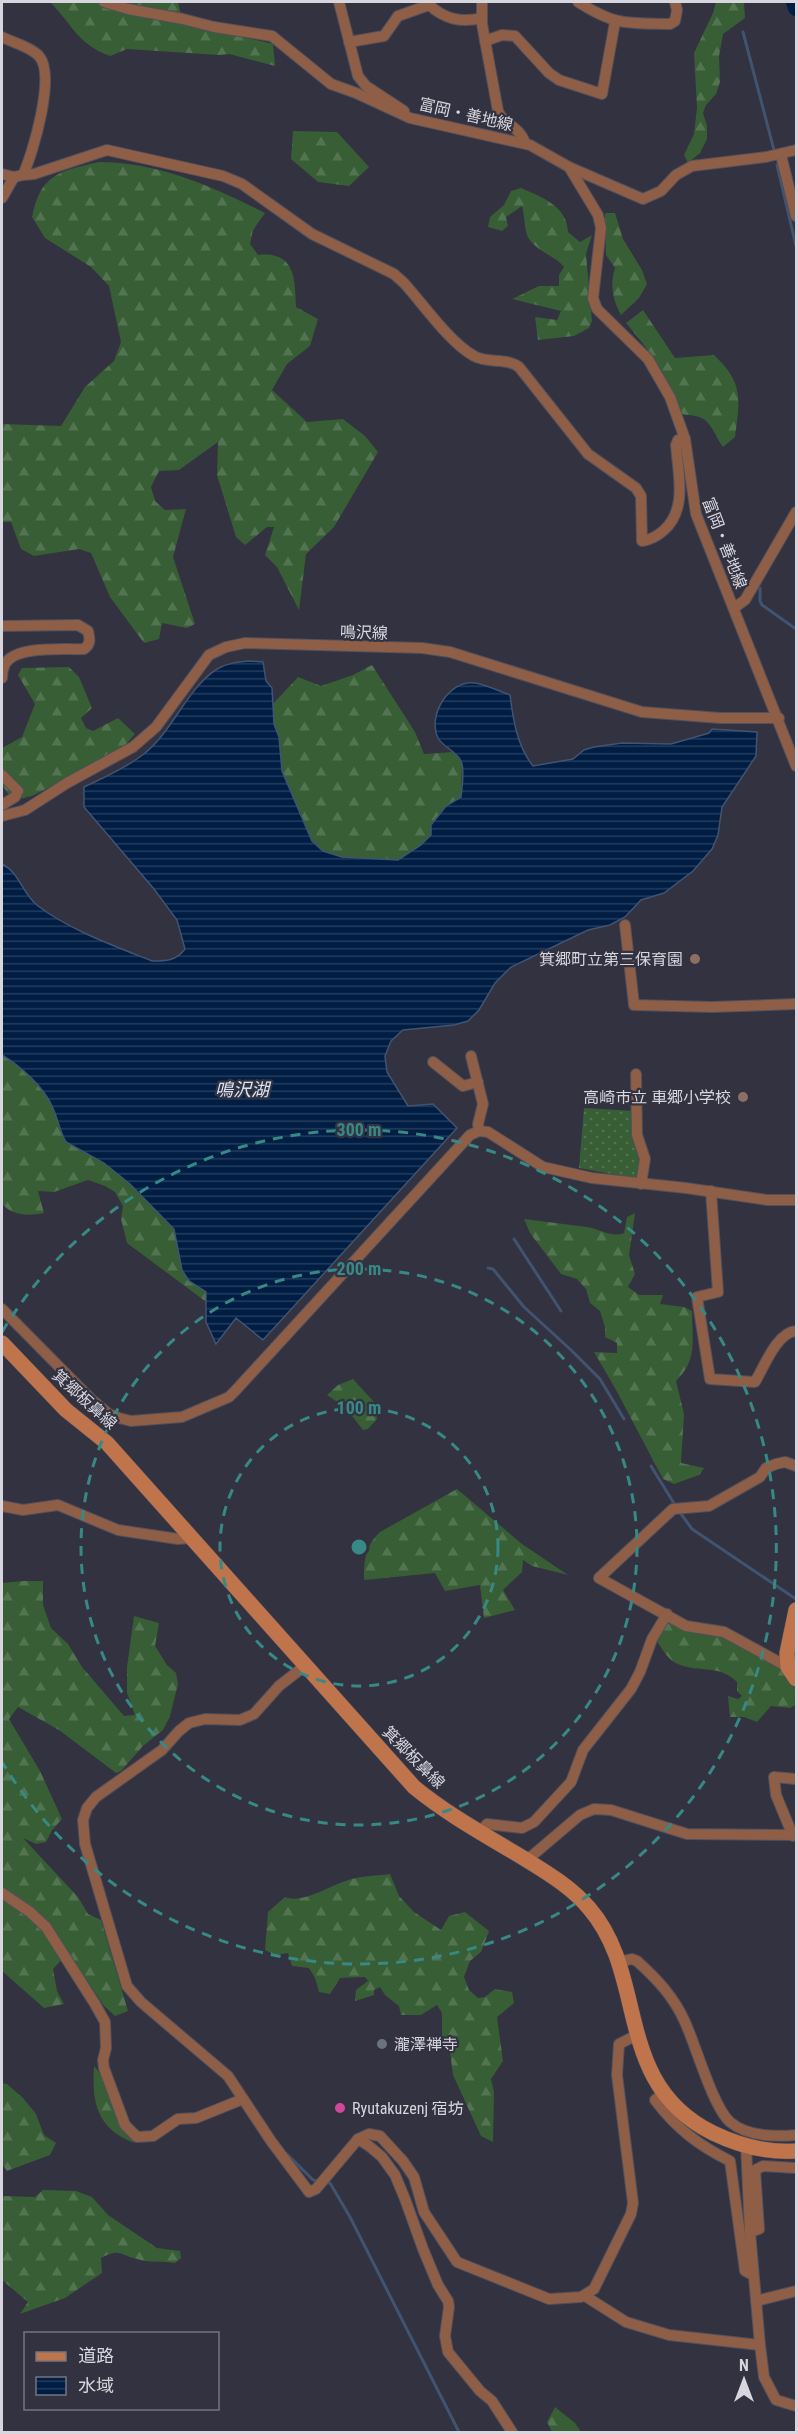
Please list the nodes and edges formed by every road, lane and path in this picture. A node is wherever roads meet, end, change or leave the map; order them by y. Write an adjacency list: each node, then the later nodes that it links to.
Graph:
1 (104, 2): 11 (street)
2 (339, 2): 10 (street, 富岡・善地線)
3 (482, 2): 6 (street)
4 (578, 2): 7 (street)
5 (675, 2): 7 (street)
6 (482, 18): 9 (street); 10 (street)
7 (615, 22): 9 (street)
8 (2, 37): 17 (street)
9 (485, 41): 12 (street)
10 (349, 42): 11 (street, 富岡・善地線)
11 (410, 118): 12 (street, 富岡・善地線)
12 (525, 143): 15 (street, 富岡・善地線)
13 (796, 150): 14 (street)
14 (781, 154): 15 (street); 19 (street)
15 (569, 167): 20 (street, 富岡・善地線)
16 (2, 174): 17 (street)
17 (19, 176): 18 (street); 20 (street)
18 (2, 198)
19 (796, 216)
20 (685, 439): 22 (street, 富岡・善地線)
21 (796, 512): 22 (street)
22 (734, 608): 25 (street, 富岡・善地線)
23 (2, 626): 24 (street)
24 (2, 678)
25 (779, 718): 26 (street, 富岡・善地線); 29 (street, 鳴沢線)
26 (796, 766)
27 (2, 775): 28 (street)
28 (2, 805)
29 (2, 816)
30 (625, 925): 31 (street)
31 (796, 1004)
32 (471, 1056): 35 (street)
33 (433, 1062): 35 (street)
34 (636, 1074): 37 (street)
35 (478, 1082): 36 (street)
36 (478, 1131): 37 (street); 40 (street)
37 (641, 1184): 38 (street)
38 (711, 1191): 39 (street); 41 (street)
39 (796, 1200)
40 (2, 1309)
41 (796, 1331)
42 (2, 1343): 45 (main road, 箕郷板鼻線)
43 (796, 1466): 47 (street)
44 (2, 1506): 45 (street)
45 (191, 1539): 48 (main road, 箕郷板鼻線)
46 (796, 1610): 49 (main road)
47 (667, 1614): 49 (street); 51 (street)
48 (306, 1665): 51 (main road, 箕郷板鼻線); 58 (street)
49 (792, 1673)
50 (796, 1779): 52 (street)
51 (480, 1832): 53 (main road, 箕郷板鼻線)
52 (795, 1835): 53 (street)
53 (527, 1860): 55 (main road, 箕郷板鼻線)
54 (2, 1893): 58 (street)
55 (618, 1962): 56 (main road, 箕郷板鼻線); 59 (street)
56 (637, 2035): 57 (main road, 箕郷板鼻線); 67 (street)
57 (665, 2092): 61 (main road, 箕郷板鼻線); 65 (street)
58 (243, 2099): 60 (street)
59 (796, 2135)
60 (358, 2139): 67 (street); 71 (street)
61 (746, 2145): 62 (main road, 箕郷板鼻線); 64 (street)
62 (796, 2151)
63 (796, 2168): 64 (street)
64 (750, 2232): 65 (street)
65 (753, 2275): 68 (street)
66 (796, 2291): 68 (street)
67 (585, 2296): 69 (street)
68 (756, 2301): 69 (street)
69 (760, 2345): 70 (street)
70 (796, 2406)
71 (512, 2433)

